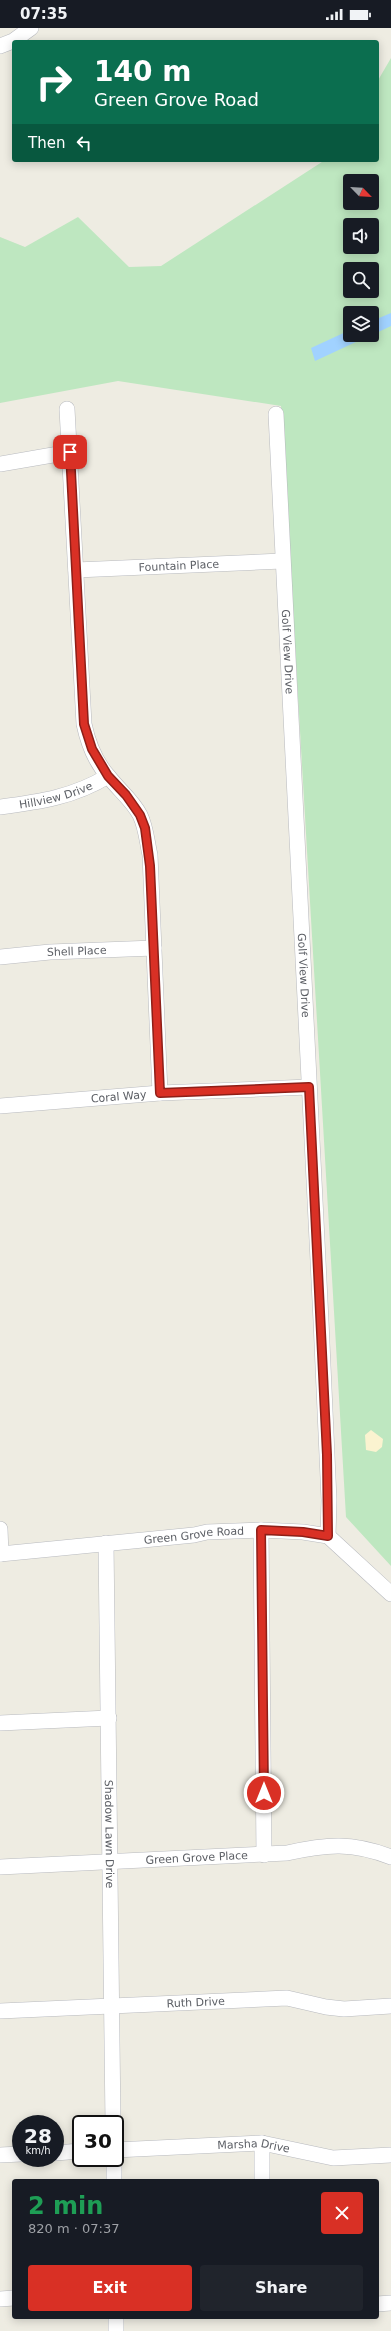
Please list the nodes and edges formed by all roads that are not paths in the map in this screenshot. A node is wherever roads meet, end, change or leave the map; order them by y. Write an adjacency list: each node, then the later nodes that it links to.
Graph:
1 (31, 28): 2 (street)
2 (14, 40)
3 (12, 41): 4 (street)
4 (0, 46)
5 (67, 409): 7 (street)
6 (276, 414): 9 (street, Golf View Drive)
7 (70, 452): 8 (street); 10 (street)
8 (0, 464)
9 (282, 561): 10 (street, Fountain Place); 15 (street, Golf View Drive)
10 (76, 570): 11 (street)
11 (108, 776): 12 (street, Hillview Drive); 13 (street)
12 (0, 807)
13 (154, 948): 14 (street, Shell Place); 16 (street)
14 (0, 958)
15 (309, 1087): 16 (street, Coral Way); 20 (street, Golf View Drive)
16 (160, 1093): 17 (street, Coral Way)
17 (0, 1106)
18 (0, 1529): 22 (street)
19 (261, 1530): 20 (street, Green Grove Road); 21 (street, Green Grove Road); 26 (street)
20 (328, 1536): 23 (street)
21 (106, 1543): 22 (street, Green Grove Road); 24 (street, Shadow Lawn Drive)
22 (1, 1554)
23 (391, 1594)
24 (109, 1718): 25 (street); 28 (street, Shadow Lawn Drive)
25 (0, 1723)
26 (264, 1855): 27 (street, Green Grove Place); 28 (street, Green Grove Place)
27 (391, 1857)
28 (110, 1862): 29 (street, Green Grove Place); 30 (street, Shadow Lawn Drive)
29 (0, 1867)
30 (112, 2006): 31 (street, Ruth Drive); 32 (street, Ruth Drive); 33 (street, Shadow Lawn Drive)
31 (391, 2006)
32 (0, 2011)
33 (113, 2115)
34 (262, 2143): 35 (street, Marsha Drive); 37 (street, Marsha Drive); 41 (street)
35 (124, 2150)
36 (12, 2154): 38 (street)
37 (391, 2154)
38 (0, 2155)
39 (114, 2167): 40 (street)
40 (114, 2179)
41 (262, 2179)
42 (12, 2298): 43 (street)
43 (0, 2299)
44 (391, 2303): 45 (street)
45 (379, 2304)
46 (116, 2319): 47 (street)
47 (116, 2331)

